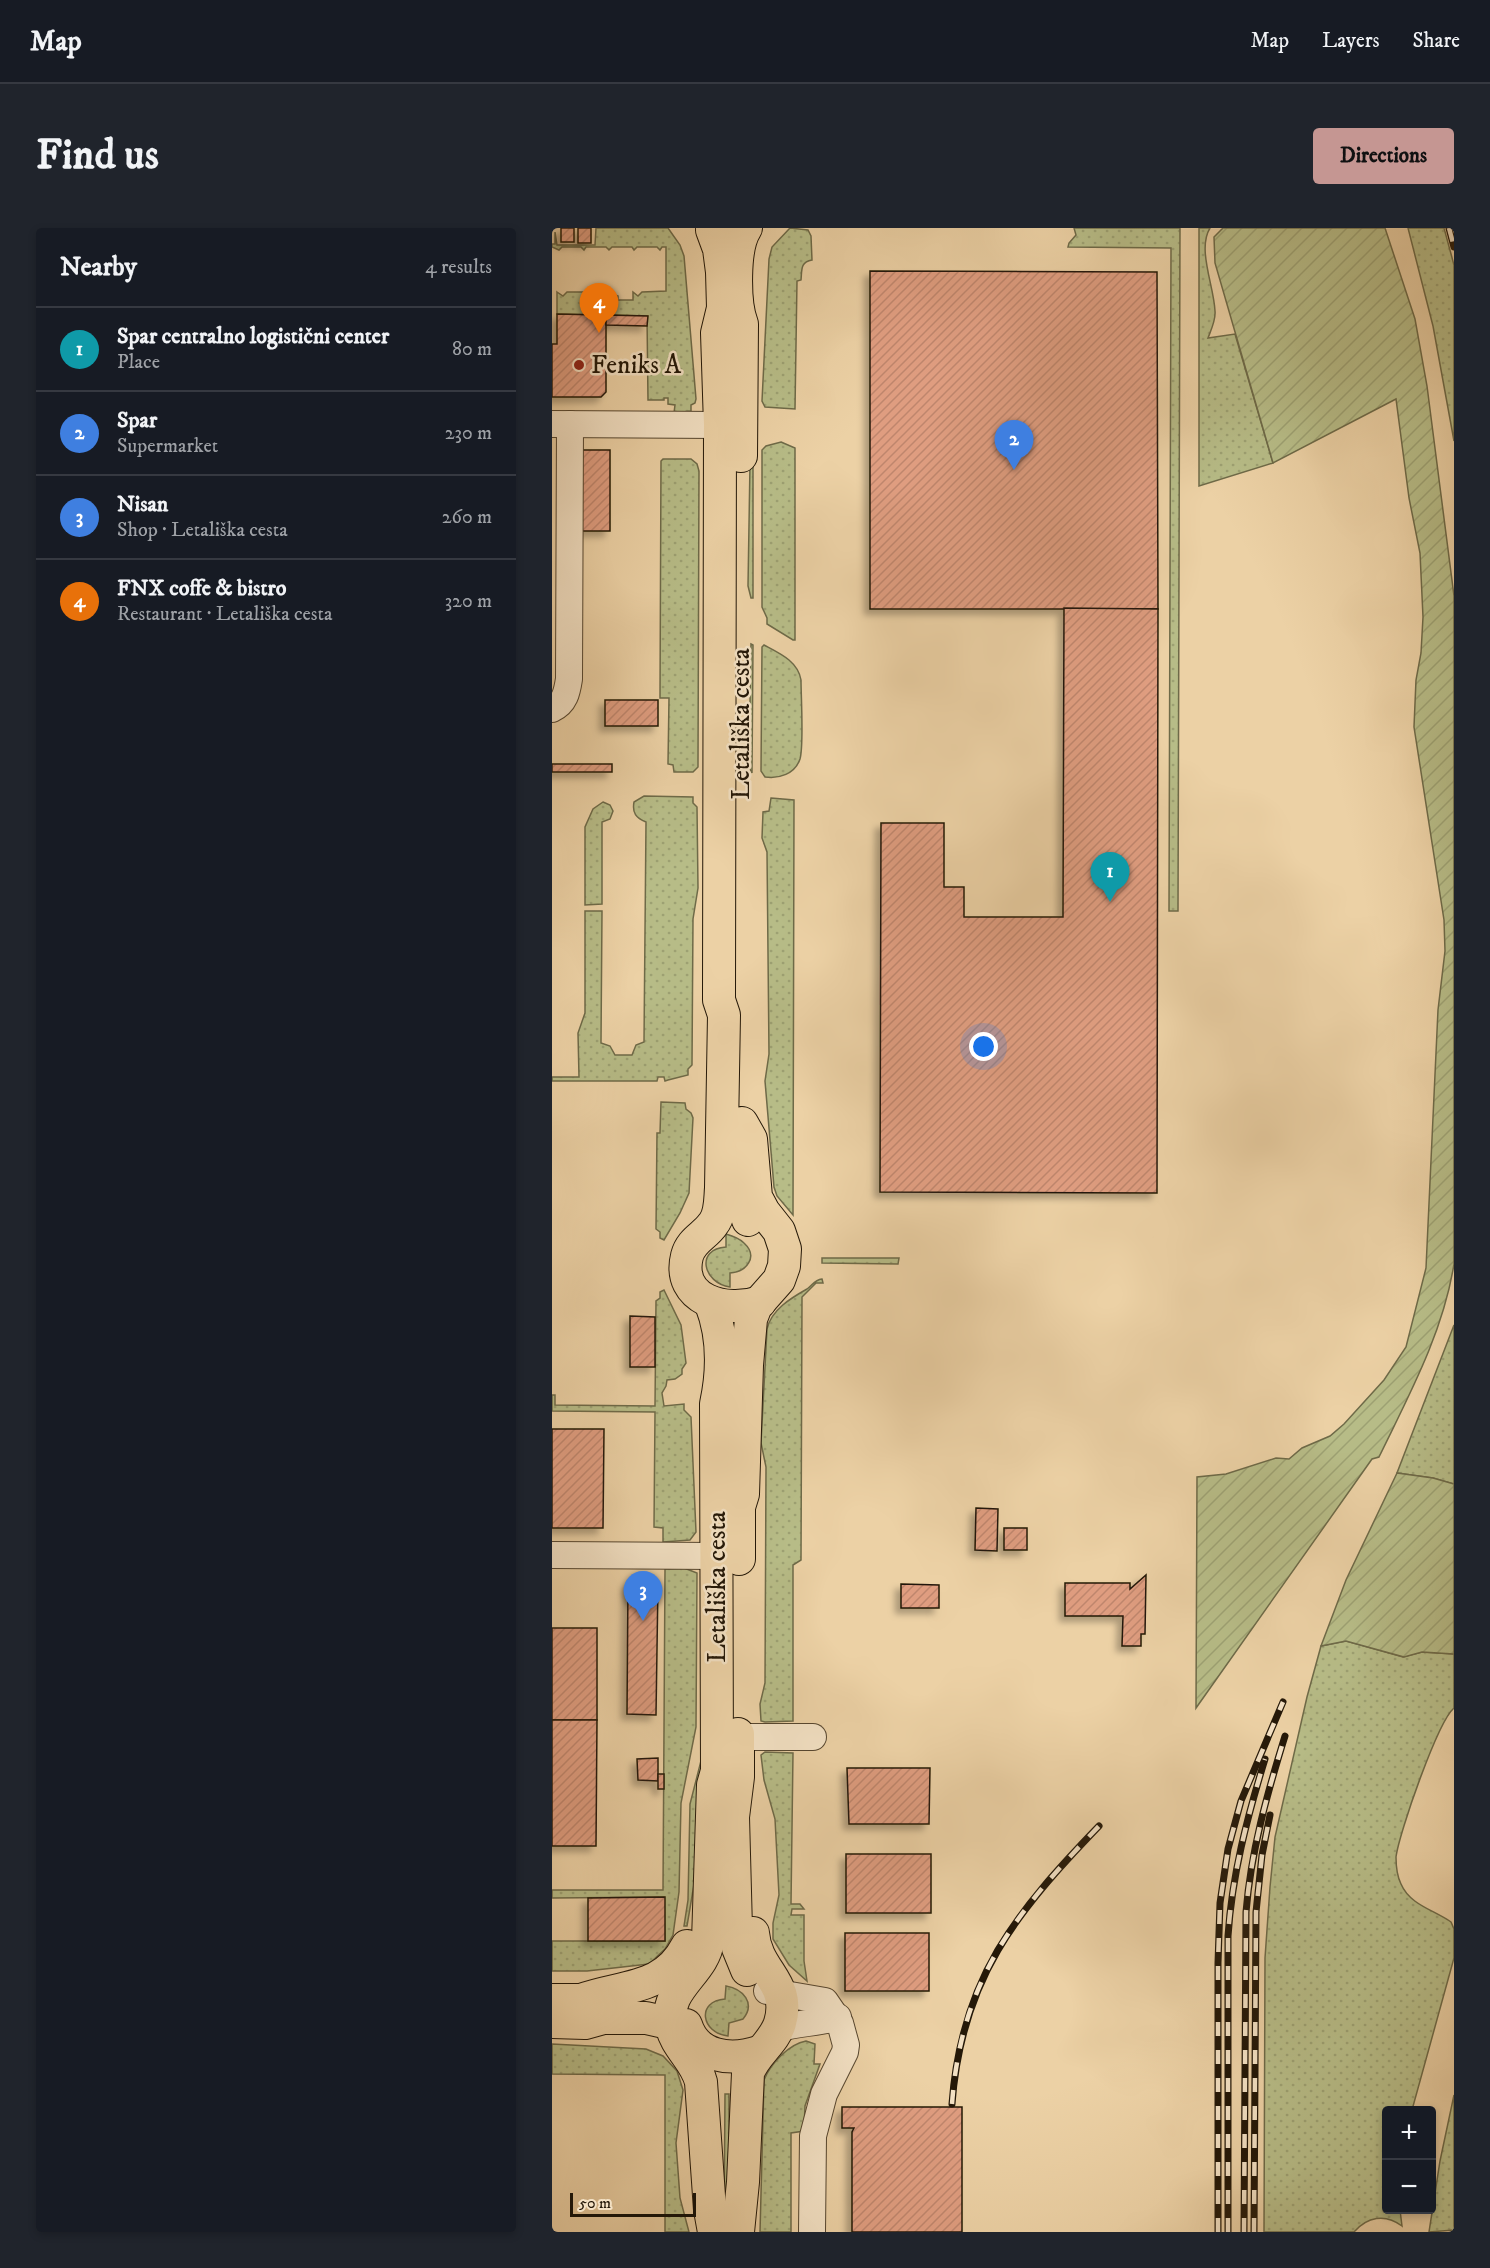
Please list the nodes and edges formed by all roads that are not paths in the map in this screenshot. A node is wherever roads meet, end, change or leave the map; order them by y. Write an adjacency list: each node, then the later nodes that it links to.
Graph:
1 (732, 229): 2 (main road, Letališka cesta); 2 (main road, Letališka cesta)
2 (730, 329): 4 (main road, Letališka cesta); 6 (main road, Letališka cesta)
3 (561, 424): 4 (street); 5 (street)
4 (720, 425): 7 (main road, Letališka cesta)
5 (552, 708)
6 (742, 1123): 7 (main road, Letališka cesta); 8 (main road, Letališka cesta)
7 (722, 1217): 8 (main road, Letališka cesta); 8 (main road, Letališka cesta); 9 (main road, Letališka cesta)
8 (736, 1304): 9 (main road, Letališka cesta); 12 (main road, Letališka cesta)
9 (716, 1404): 11 (main road, Letališka cesta)
10 (552, 1555): 11 (street)
11 (717, 1556): 14 (main road, Letališka cesta)
12 (738, 1737): 13 (street); 14 (main road, Letališka cesta)
13 (813, 1737)
14 (728, 1774): 15 (main road, Letališka cesta); 16 (main road, Letališka cesta); 17 (main road, Letališka cesta); 17 (main road, Letališka cesta)
15 (710, 1872): 16 (main road, Letališka cesta); 19 (main road)
16 (707, 1966): 17 (main road); 18 (main road, Letališka cesta); 22 (main road, Letališka cesta)
17 (765, 1985): 20 (street); 22 (main road, Letališka cesta); 22 (main road)
18 (677, 1991): 19 (main road); 22 (main road, Letališka cesta)
19 (573, 2008): 21 (main road); 22 (main road)
20 (833, 2011): 22 (street); 24 (street)
21 (552, 2022)
22 (717, 2041): 23 (main road, Letališka cesta); 23 (main road, Letališka cesta)
23 (727, 2232)
24 (812, 2232)

